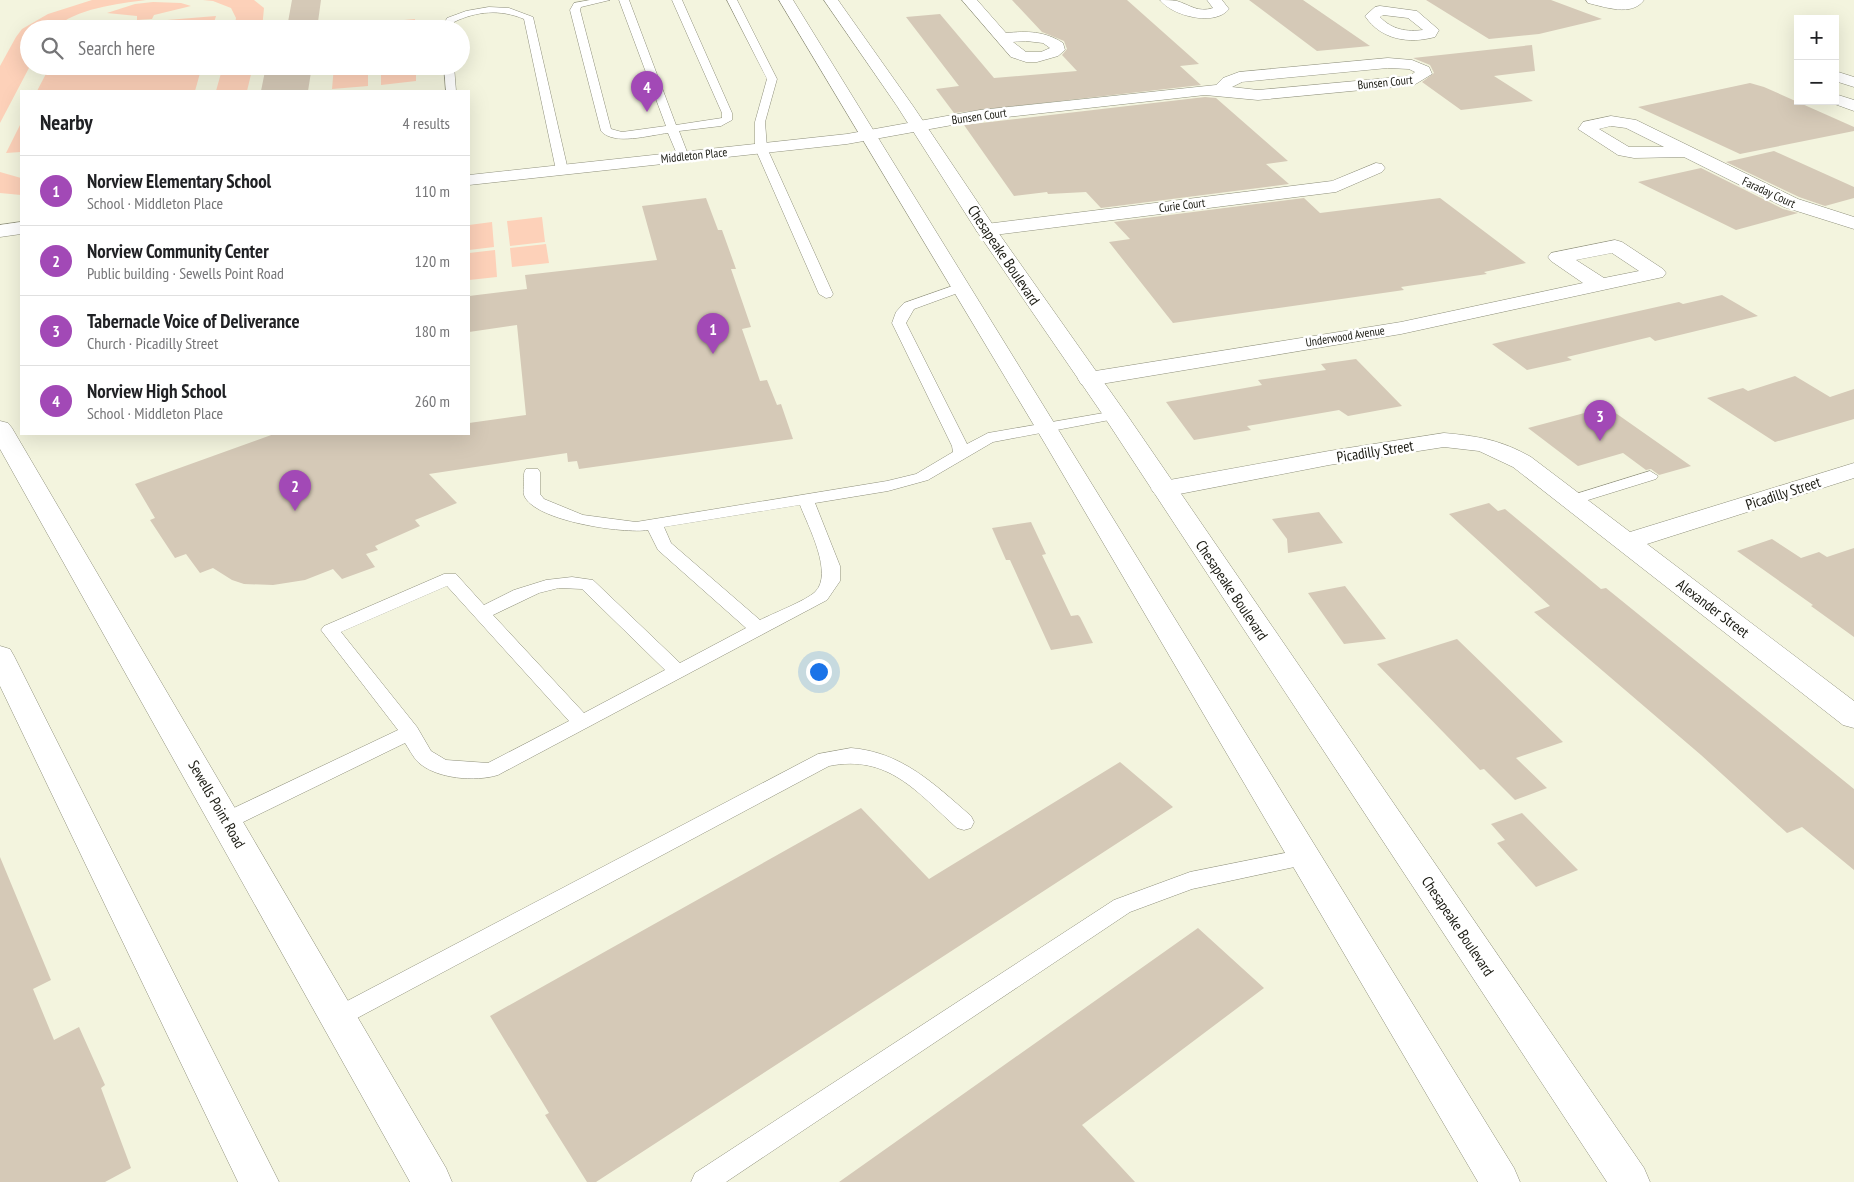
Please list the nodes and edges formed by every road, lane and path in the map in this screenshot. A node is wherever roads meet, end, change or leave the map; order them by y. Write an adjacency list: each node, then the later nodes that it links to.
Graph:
1 (605, 0): 24 (lane)
2 (624, 0): 24 (lane)
3 (677, 0): 24 (lane)
4 (732, 0): 26 (lane)
5 (786, 0): 25 (street)
6 (831, 0): 23 (street, Chesapeake Boulevard)
7 (969, 0): 15 (street)
8 (1166, 0): 9 (street)
9 (1214, 0)
10 (1366, 0): 13 (street)
11 (1592, 0): 12 (street)
12 (1637, 0)
13 (1380, 10)
14 (450, 20): 30 (lane)
15 (1002, 38)
16 (450, 75): 19 (lane)
17 (1839, 77): 18 (street)
18 (1854, 82)
19 (451, 90)
20 (1220, 90): 20 (street, Bunsen Court); 23 (street, Bunsen Court)
21 (1839, 100): 22 (street)
22 (1854, 106)
23 (918, 127): 25 (street, Middleton Place); 34 (street, Chesapeake Boulevard)
24 (673, 129): 28 (lane)
25 (869, 136): 26 (street, Middleton Place); 37 (street)
26 (761, 148): 28 (street, Middleton Place); 38 (lane)
27 (1688, 152): 27 (street, Faraday Court); 32 (street, Faraday Court)
28 (683, 156): 30 (street, Middleton Place)
29 (1376, 168): 34 (street, Curie Court)
30 (562, 170): 31 (street, Middleton Place)
31 (470, 180)
32 (1854, 223)
33 (20, 228): 35 (street)
34 (986, 230): 39 (street, Chesapeake Boulevard)
35 (0, 231)
36 (1599, 284): 39 (street, Underwood Avenue)
37 (961, 287): 41 (street); 43 (lane)
38 (826, 294)
39 (1089, 378): 40 (street, Chesapeake Boulevard)
40 (1115, 415): 41 (lane); 47 (street, Chesapeake Boulevard)
41 (1048, 428): 43 (lane); 61 (street)
42 (3, 440): 59 (street, Sewells Point Road)
43 (962, 454): 48 (lane)
44 (1854, 470): 51 (street, Picadilly Street)
45 (532, 472): 50 (lane)
46 (1650, 476): 49 (lane)
47 (1164, 489): 49 (street, Picadilly Street); 67 (street, Chesapeake Boulevard)
48 (806, 499): 50 (lane); 53 (lane)
49 (1572, 500): 51 (street, Alexander Street)
50 (654, 524): 53 (lane)
51 (1627, 542): 56 (street, Alexander Street)
52 (482, 613): 55 (lane); 57 (lane); 58 (lane)
53 (759, 629): 55 (lane)
54 (0, 656): 63 (street)
55 (678, 672): 57 (lane)
56 (1854, 717)
57 (582, 723): 58 (lane)
58 (410, 732): 59 (lane)
59 (226, 822): 62 (street, Sewells Point Road)
60 (964, 822): 62 (lane)
61 (1305, 857): 65 (lane); 66 (street)
62 (338, 1017): 64 (street, Sewells Point Road)
63 (259, 1182)
64 (432, 1182)
65 (704, 1182)
66 (1500, 1182)
67 (1630, 1182)

